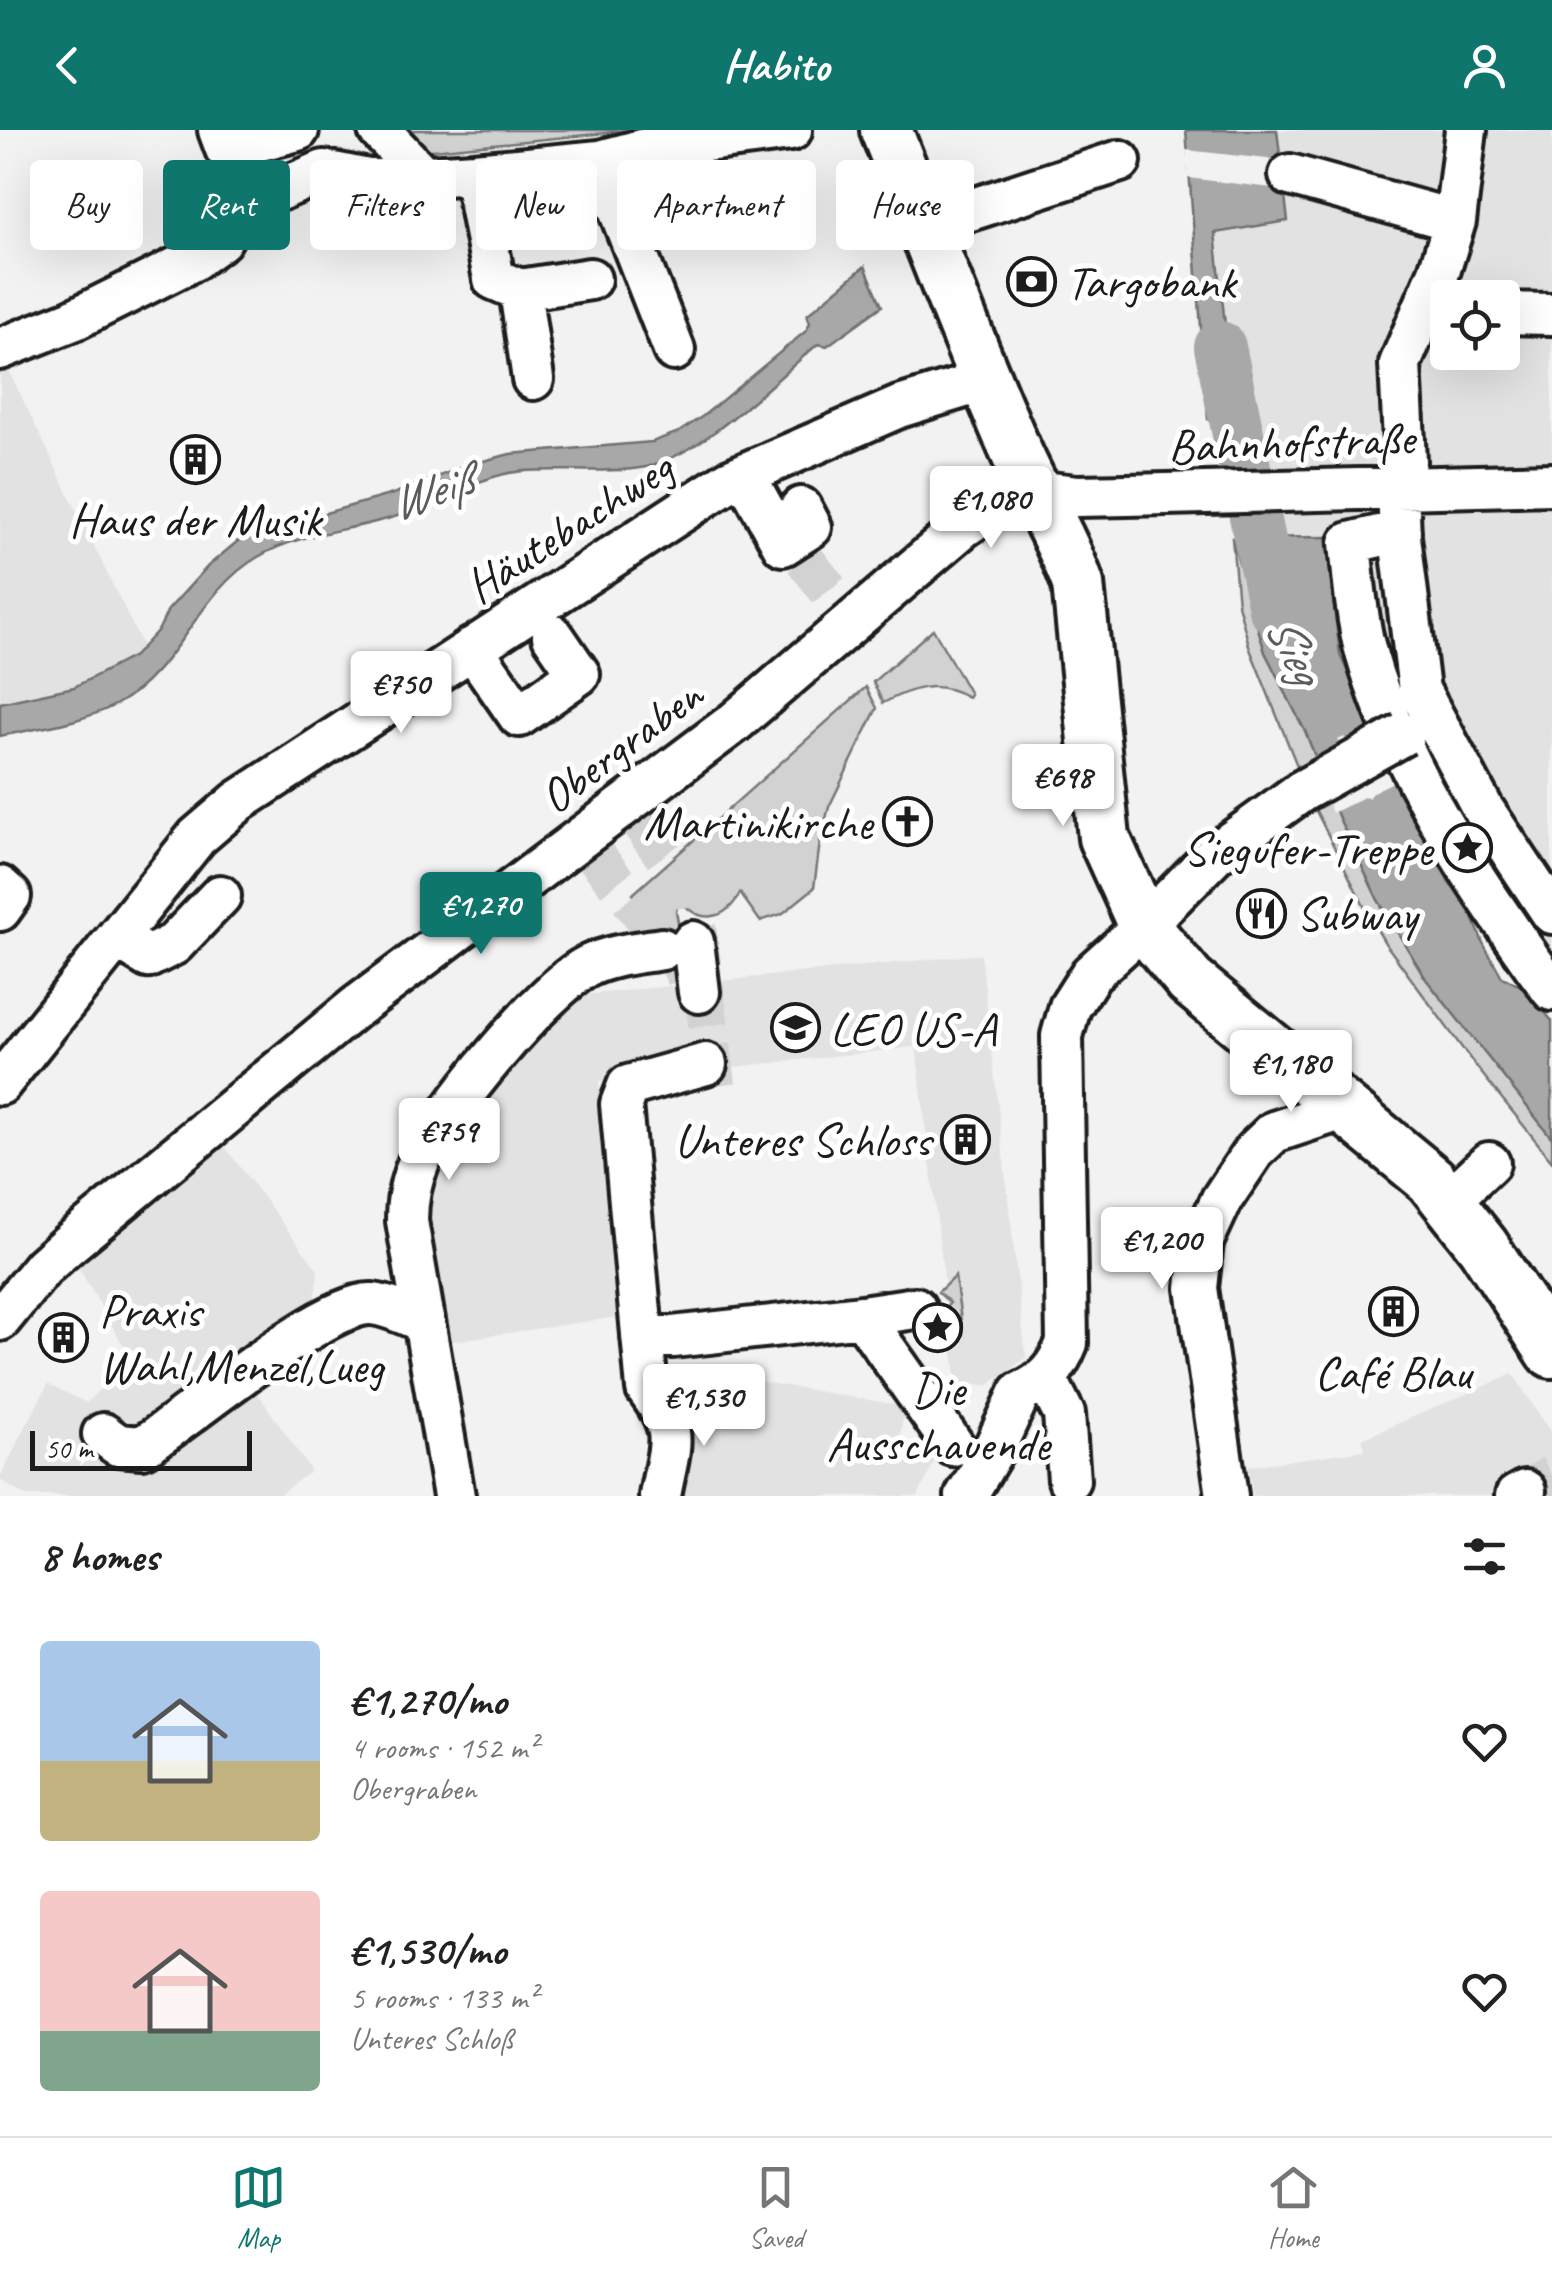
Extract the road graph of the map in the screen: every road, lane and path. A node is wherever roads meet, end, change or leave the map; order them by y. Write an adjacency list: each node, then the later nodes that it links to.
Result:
1 (219, 130): 2 (street)
2 (298, 130)
3 (380, 130): 7 (street)
4 (791, 130): 9 (street)
5 (886, 130): 8 (main road)
6 (1466, 130): 16 (street)
7 (409, 160)
8 (898, 160)
9 (600, 161): 11 (street); 25 (street)
10 (1120, 162): 15 (street)
11 (474, 173): 12 (street); 20 (street)
12 (456, 174)
13 (1290, 175): 16 (street)
14 (310, 177): 24 (street)
15 (974, 209)
16 (1455, 221): 19 (street)
17 (934, 250): 27 (main road)
18 (590, 279): 20 (street)
19 (1442, 280)
20 (520, 290): 26 (street)
21 (1520, 313): 22 (street)
22 (1552, 314)
23 (1430, 320): 30 (street)
24 (0, 349)
25 (674, 350)
26 (532, 379)
27 (987, 380): 28 (street, Häutebachweg); 31 (main road)
28 (744, 474): 33 (street); 35 (street, Häutebachweg)
29 (1552, 484): 30 (street, Bahnhofstraße)
30 (1398, 488): 31 (street, Bahnhofstraße); 32 (street)
31 (1032, 490): 41 (main road); 52 (street, Obergraben)
32 (1400, 531): 36 (street); 43 (street)
33 (799, 536)
34 (553, 636): 35 (street)
35 (472, 648): 42 (street, Häutebachweg)
36 (1419, 728): 40 (street); 41 (street, bridge)
37 (0, 887): 39 (street)
38 (220, 896): 42 (street)
39 (0, 910)
40 (1549, 919)
41 (1144, 926): 45 (main road); 56 (street)
42 (117, 938): 47 (street, Häutebachweg)
43 (1552, 990)
44 (699, 992): 53 (street)
45 (1286, 1059): 48 (main road); 49 (street)
46 (706, 1064): 54 (street)
47 (0, 1084)
48 (1346, 1108): 49 (street); 51 (main road)
49 (1274, 1132): 63 (street)
50 (1490, 1163): 51 (street)
51 (1450, 1200): 55 (main road)
52 (0, 1320)
53 (424, 1322): 57 (street); 60 (street)
54 (642, 1337): 58 (street); 61 (street)
55 (1552, 1352)
56 (1046, 1378): 59 (street); 62 (street)
57 (102, 1434)
58 (952, 1445)
59 (1069, 1480)
60 (454, 1496)
61 (660, 1496)
62 (966, 1496)
63 (1227, 1496)

